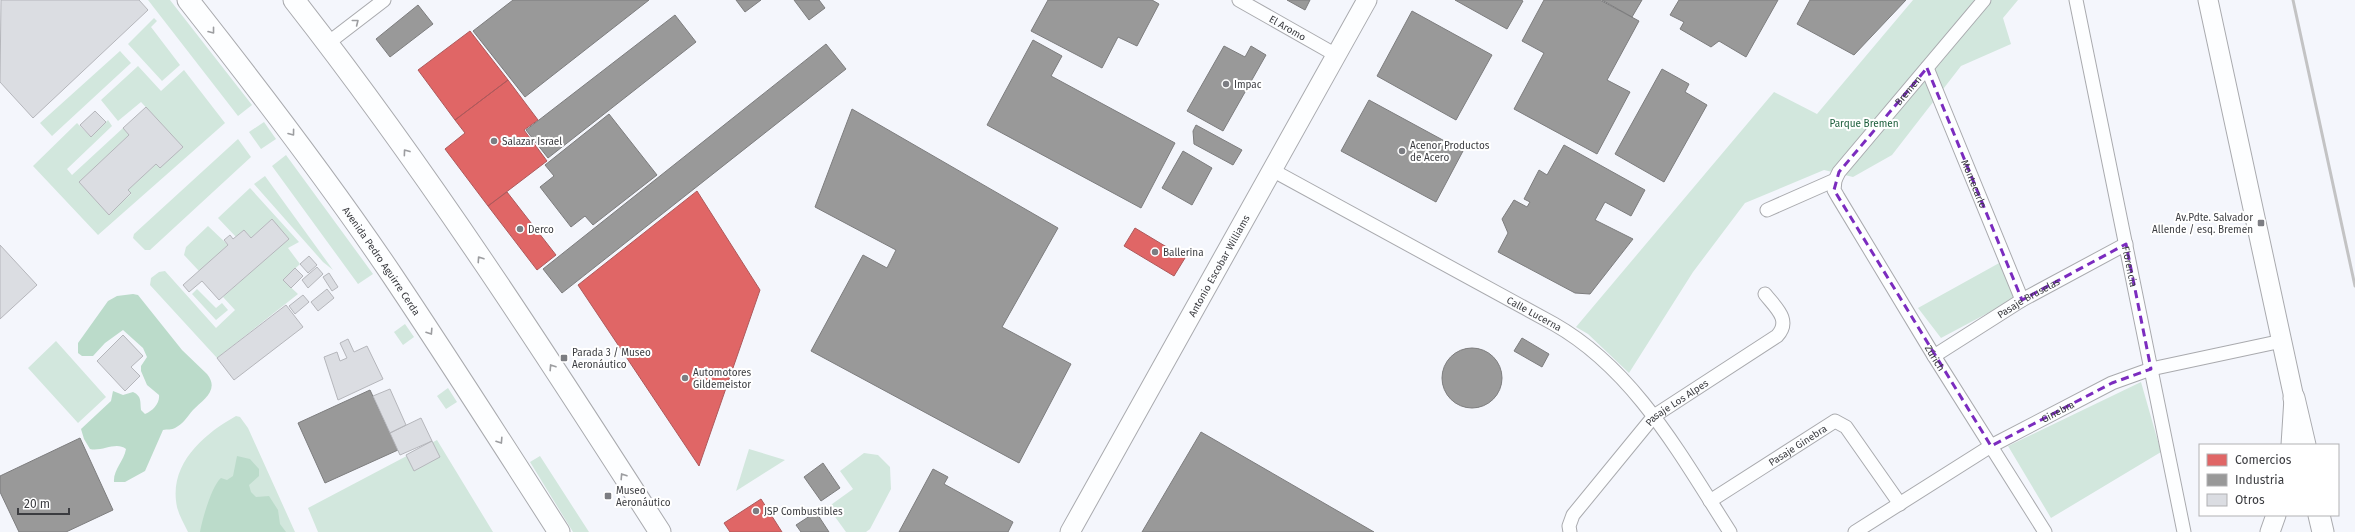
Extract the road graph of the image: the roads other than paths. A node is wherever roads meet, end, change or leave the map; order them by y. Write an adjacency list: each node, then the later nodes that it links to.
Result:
1 (188, 0): 30 (main road, Avenida Pedro Aguirre Cerda, one-way to 30)
2 (294, 0): 9 (main road)
3 (384, 0): 9 (street, one-way to 3)
4 (1239, 0): 10 (street, El Aromo)
5 (1367, 0): 10 (street, Antonio Escobar Williams)
6 (1984, 0): 11 (street, Bremen)
7 (2076, 0): 15 (street, Florencia)
8 (2208, 0): 18 (street)
9 (328, 43): 31 (main road, one-way to 9)
10 (1336, 55): 12 (street, Antonio Escobar Williams)
11 (1927, 68): 13 (street, Bremen); 17 (street, Montecarlo)
12 (1272, 170): 22 (street, Calle Lucerna); 32 (street, Antonio Escobar Williams)
13 (1835, 180): 14 (street); 19 (street, Zúrich)
14 (1767, 210)
15 (2126, 244): 17 (street, Pasaje Bruselas); 20 (street, Florencia)
16 (1765, 294): 22 (street, Pasaje Los Alpes)
17 (2022, 300): 19 (street, Pasaje Bruselas)
18 (2282, 341): 20 (street, Ginebra); 21 (street)
19 (1934, 356): 25 (street, Zúrich)
20 (2151, 369): 25 (street, Ginebra); 37 (street, Florencia)
21 (2294, 398): 23 (street); 24 (main road)
22 (1654, 416): 26 (street, Calle Lucerna); 33 (street, Pasaje Los Alpes)
23 (2291, 444)
24 (2305, 444)
25 (1991, 446): 27 (street, Ginebra); 36 (street, Zúrich)
26 (1710, 501): 27 (street, Pasaje Ginebra); 34 (street, Calle Lucerna)
27 (1900, 504): 35 (street, Ginebra)
28 (2276, 516): 38 (street)
29 (2319, 516): 39 (main road)
30 (560, 532)
31 (660, 532)
32 (1070, 532)
33 (1570, 532)
34 (1730, 532)
35 (1855, 532)
36 (2045, 532)
37 (2184, 532)
38 (2270, 532)
39 (2323, 532)

